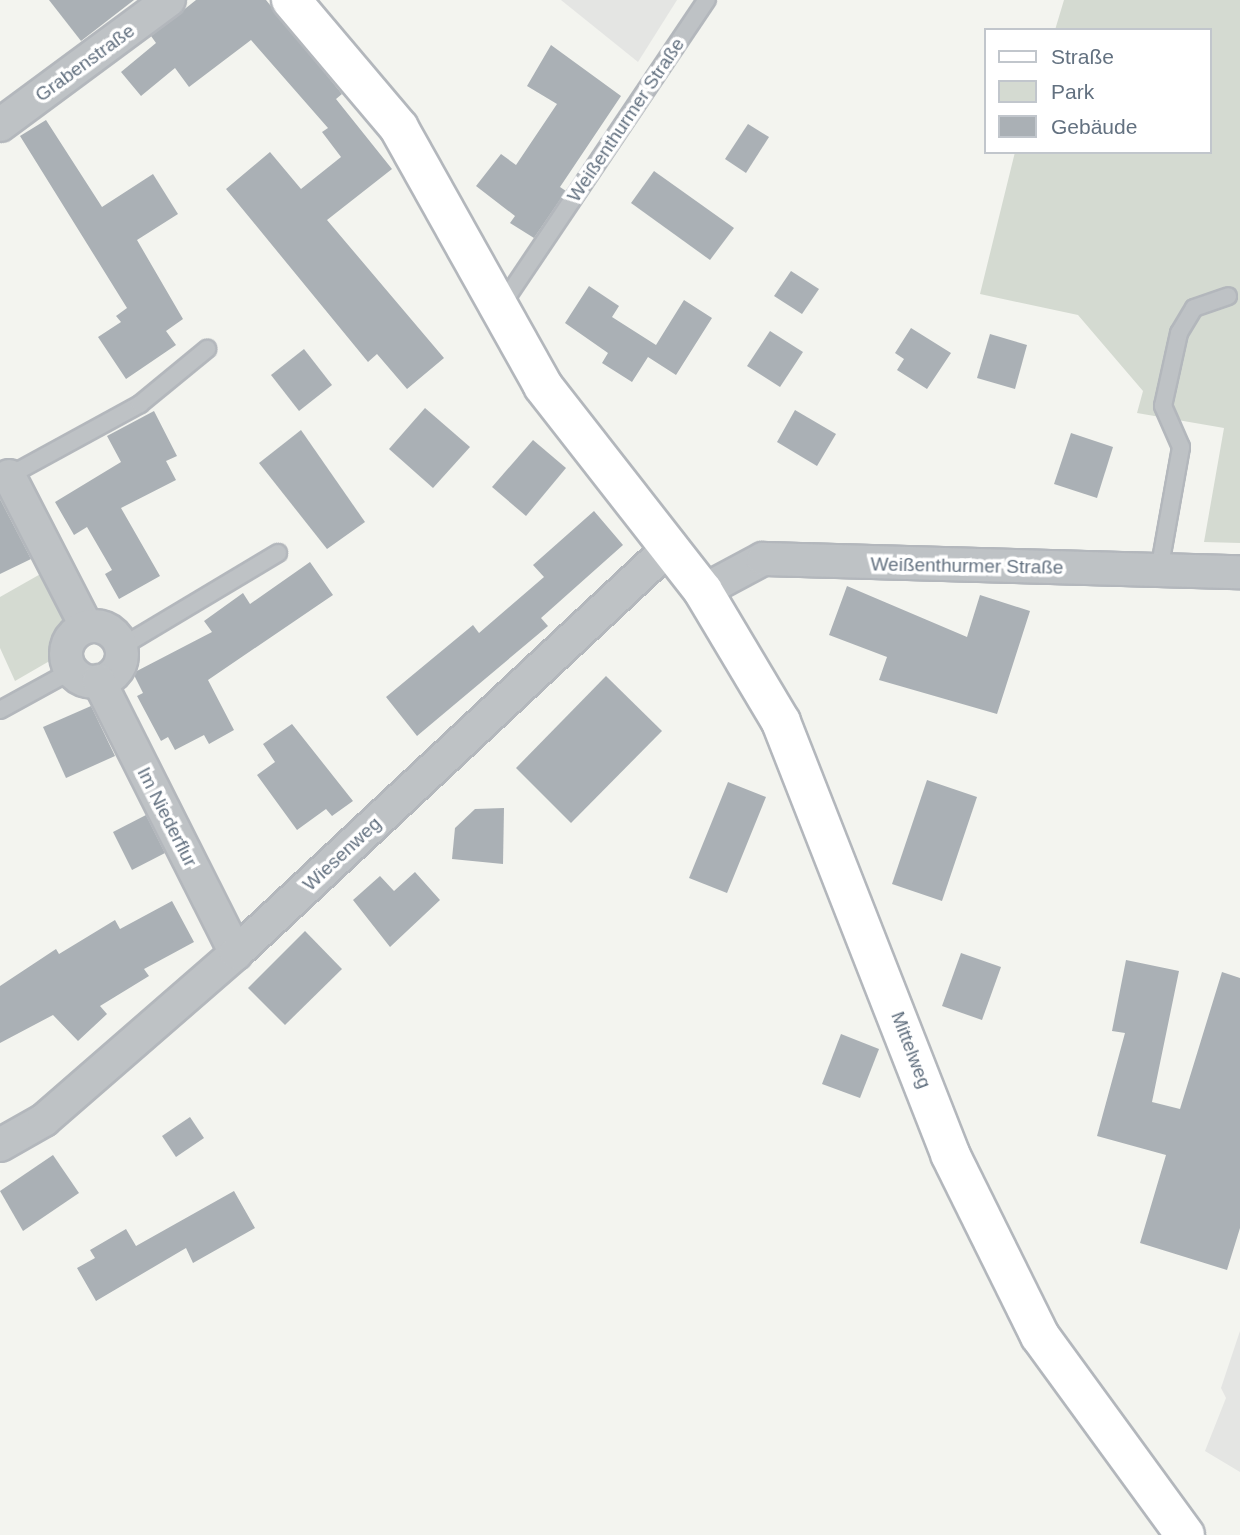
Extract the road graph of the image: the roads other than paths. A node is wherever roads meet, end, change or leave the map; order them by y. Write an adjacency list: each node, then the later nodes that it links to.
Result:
1 (169, 0): 4 (street, Grabenstraße)
2 (291, 0): 6 (street)
3 (707, 0): 6 (lane, Weißenthurmer Straße)
4 (0, 125)
5 (1228, 296): 11 (lane)
6 (498, 311): 9 (street)
7 (207, 349): 8 (lane)
8 (5, 478): 14 (street)
9 (671, 547): 13 (street, Mittelweg); 18 (street, Wiesenweg)
10 (278, 552): 15 (lane)
11 (1159, 570): 12 (street, Weißenthurmer Straße); 13 (street, Weißenthurmer Straße)
12 (1240, 572)
13 (703, 591): 20 (street, Mittelweg)
14 (86, 626): 15 (street); 16 (street)
15 (121, 647): 16 (street)
16 (85, 676): 17 (lane); 18 (street, Im Niederflur)
17 (0, 710)
18 (236, 953): 19 (street, Wiesenweg)
19 (0, 1145)
20 (1185, 1535)

